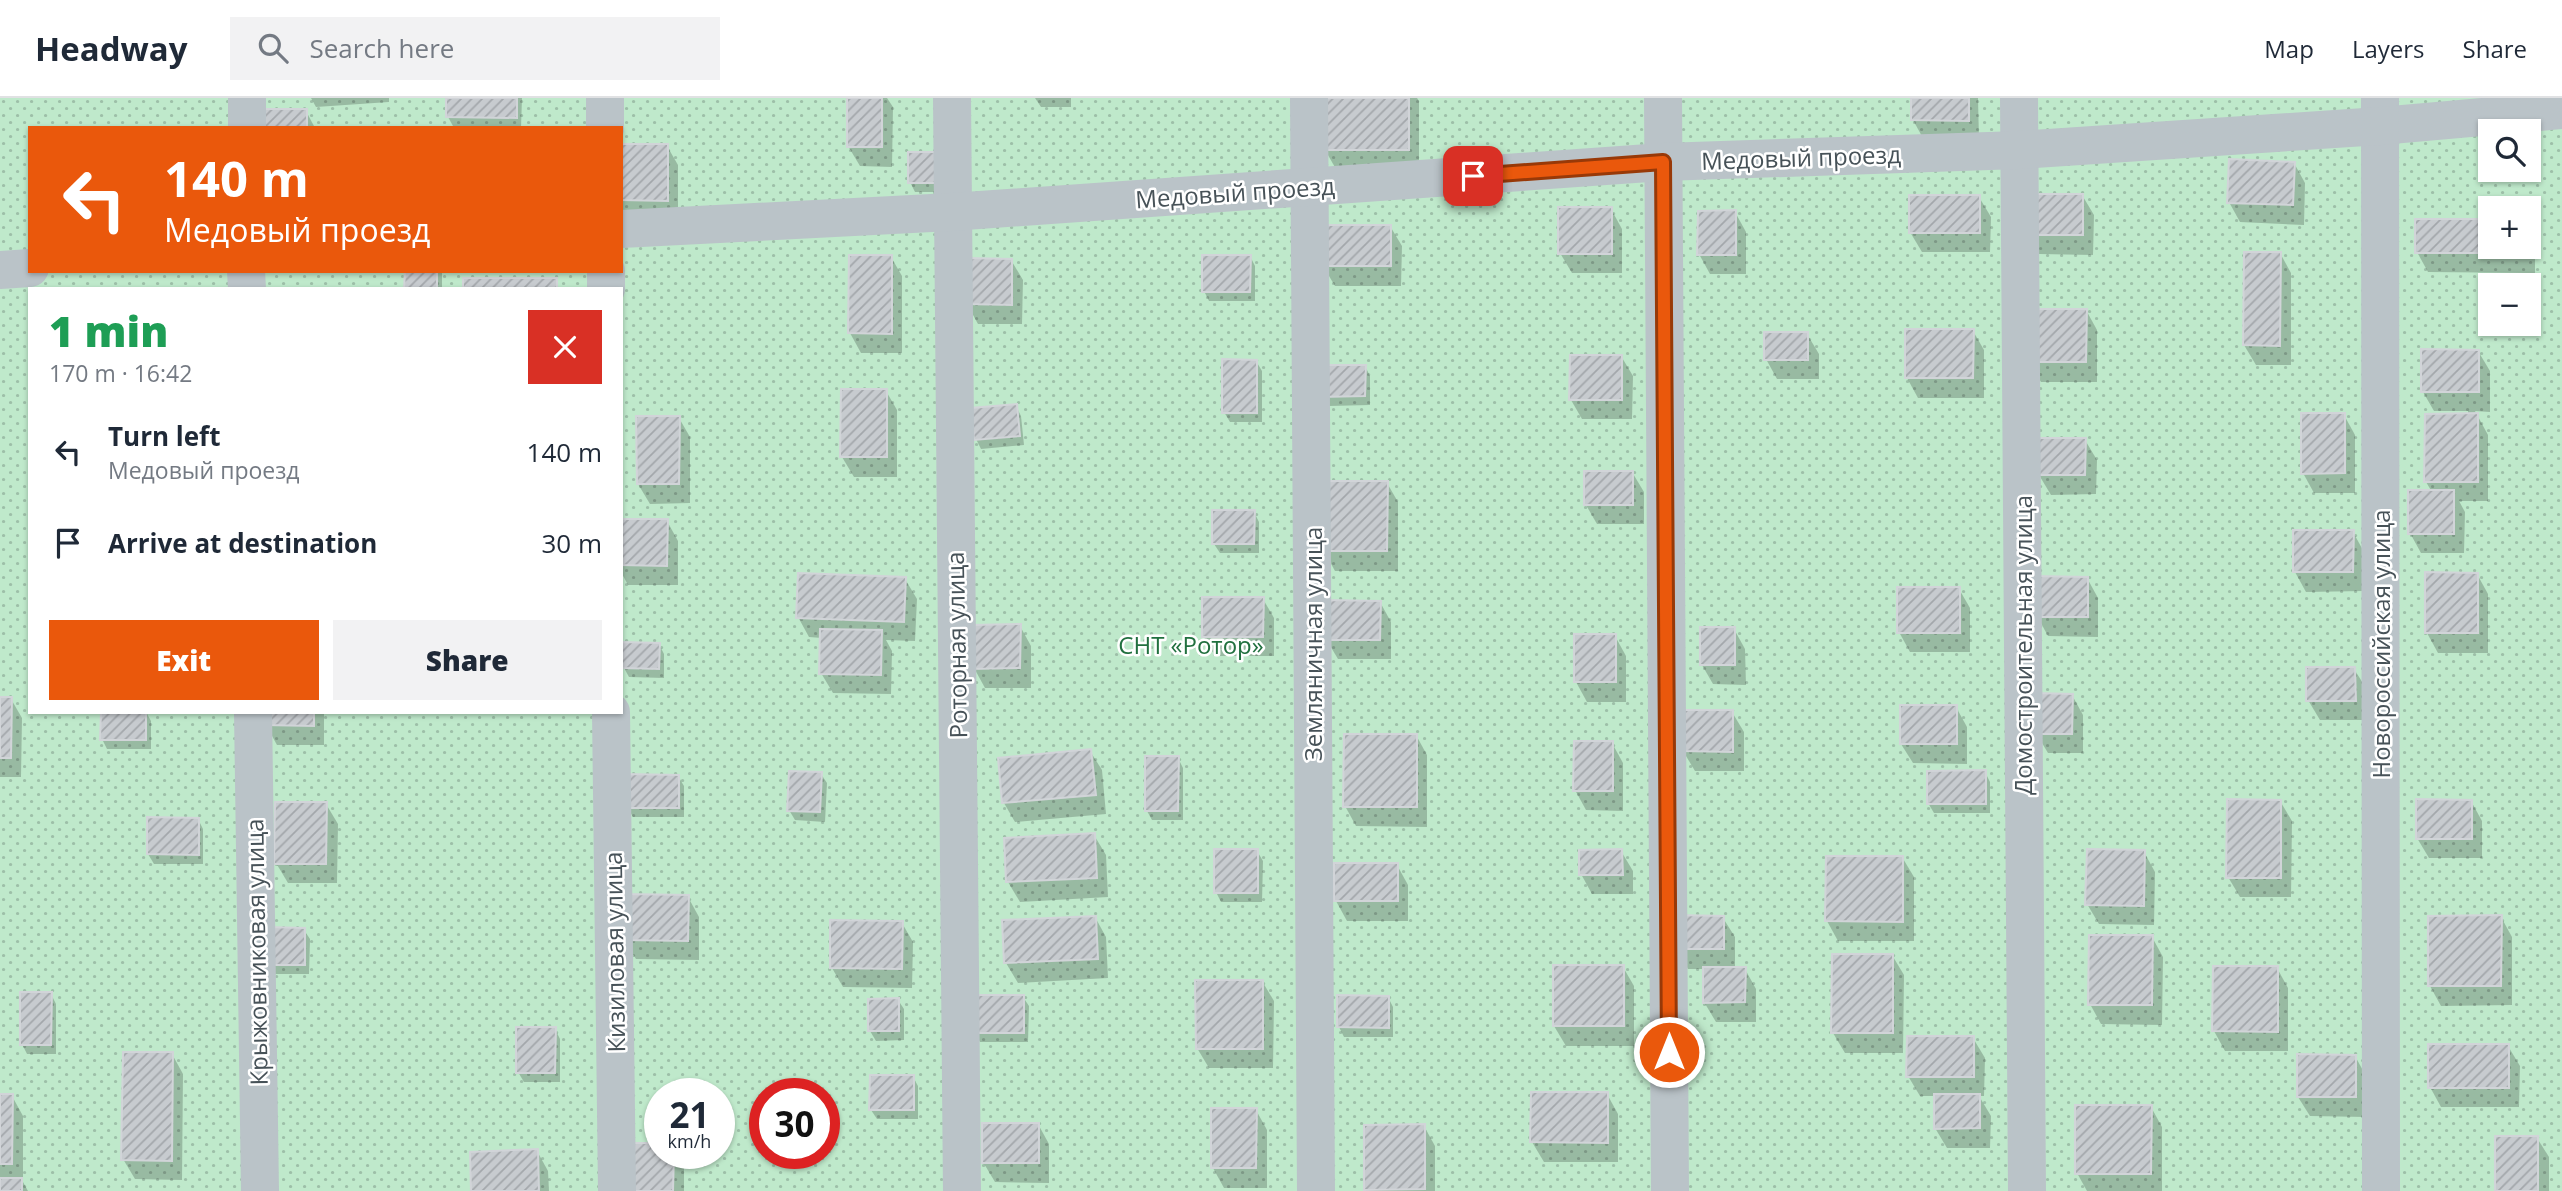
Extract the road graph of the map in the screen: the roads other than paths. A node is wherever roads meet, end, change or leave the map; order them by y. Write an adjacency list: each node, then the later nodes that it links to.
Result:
1 (247, 98): 9 (street)
2 (605, 98): 10 (street)
3 (952, 98): 14 (street, Роторная улица)
4 (1309, 98): 13 (street, Земляничная улица)
5 (1663, 98): 12 (street)
6 (2019, 98): 11 (street, Домостроительная улица)
7 (2562, 110): 8 (street, Медовый проезд)
8 (2380, 112): 11 (street, Медовый проезд); 26 (street, Новороссийская улица)
9 (247, 126)
10 (605, 126)
11 (2019, 150): 12 (street, Медовый проезд); 25 (street, Домостроительная улица)
12 (1663, 162): 13 (street, Медовый проезд); 24 (street)
13 (1309, 187): 14 (street, Медовый проезд); 23 (street, Земляничная улица)
14 (951, 212): 15 (street, Медовый проезд); 22 (street, Роторная улица)
15 (623, 229)
16 (28, 268): 17 (street)
17 (0, 270)
18 (253, 714): 20 (street, Крыжовниковая улица)
19 (611, 714): 21 (street, Кизиловая улица)
20 (260, 1191)
21 (617, 1191)
22 (962, 1191)
23 (1316, 1191)
24 (1670, 1191)
25 (2027, 1191)
26 (2381, 1191)

